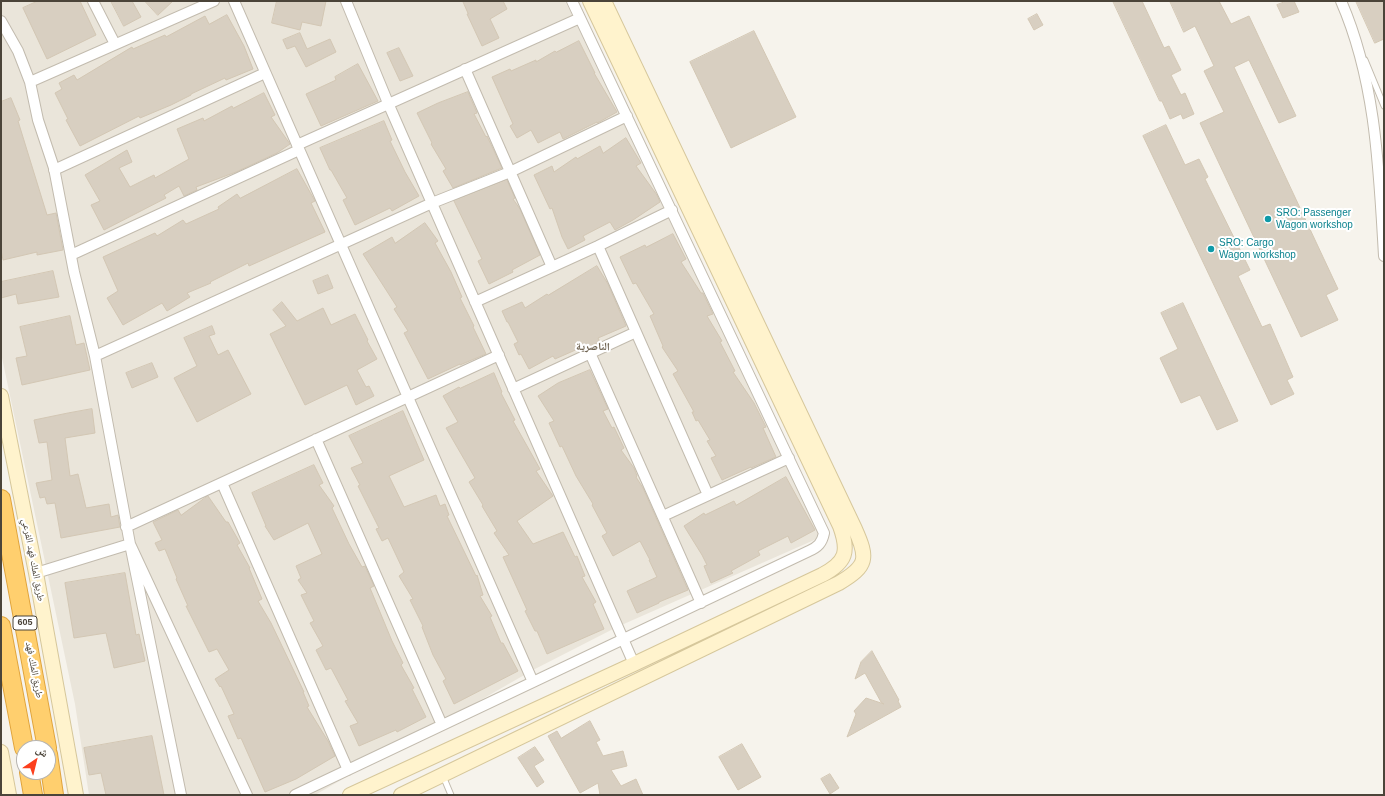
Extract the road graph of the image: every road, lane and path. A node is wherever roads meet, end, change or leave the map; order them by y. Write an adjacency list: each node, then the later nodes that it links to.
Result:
1 (93, 1): 12 (street)
2 (214, 1): 12 (street)
3 (234, 1): 14 (street)
4 (346, 1): 16 (street)
5 (572, 1): 9 (street)
6 (590, 1): 49 (street)
7 (604, 1): 56 (street)
8 (1341, 1): 11 (street)
9 (580, 18): 13 (street); 18 (street)
10 (1, 22): 15 (street)
11 (1351, 24): 17 (lane); 27 (street)
12 (115, 44): 15 (street)
13 (465, 69): 16 (street); 21 (street)
14 (265, 73): 19 (street); 20 (street)
15 (30, 82): 20 (street)
16 (388, 103): 19 (street); 22 (street)
17 (1384, 106)
18 (627, 116): 21 (street); 23 (street)
19 (298, 147): 24 (street); 26 (street)
20 (54, 170): 26 (street)
21 (510, 172): 22 (street); 28 (street)
22 (432, 203): 24 (street); 29 (street)
23 (672, 210): 25 (street); 38 (street)
24 (341, 245): 33 (street); 36 (street)
25 (598, 246): 28 (street); 30 (street)
26 (71, 255): 33 (street)
27 (1384, 256)
28 (552, 267): 29 (street)
29 (475, 302): 32 (street)
30 (636, 332): 31 (street); 40 (street)
31 (590, 353): 34 (street); 42 (street)
32 (499, 355): 34 (street); 36 (street)
33 (95, 356): 43 (street)
34 (513, 389): 48 (street)
35 (1, 396): 45 (street, طريق الملك فهد الفرعي)
36 (408, 397): 37 (street); 50 (street)
37 (316, 439): 39 (street); 51 (street)
38 (789, 458): 40 (street); 46 (street)
39 (222, 483): 43 (street); 55 (street)
40 (708, 495): 42 (street)
41 (1, 499): 53 (highway, طريق الملك فهد / 605)
42 (663, 516): 46 (street)
43 (126, 527): 44 (street)
44 (130, 544): 45 (street); 63 (street); 64 (street)
45 (36, 573): 62 (street, طريق الملك فهد الفرعي)
46 (701, 603): 48 (street)
47 (1, 626): 52 (highway, 605)
48 (624, 639): 49 (street); 50 (street)
49 (634, 664): 66 (street)
50 (533, 682): 51 (street)
51 (442, 725): 55 (street)
52 (22, 740)
53 (46, 740)
54 (1, 752): 59 (street)
55 (348, 770): 65 (street)
56 (443, 775): 67 (street); 68 (lane)
57 (30, 780): 60 (highway)
58 (52, 780): 61 (highway)
59 (9, 795)
60 (33, 795)
61 (54, 795)
62 (76, 795)
63 (181, 795)
64 (248, 795)
65 (295, 795)
66 (350, 795)
67 (401, 795)
68 (451, 795)

